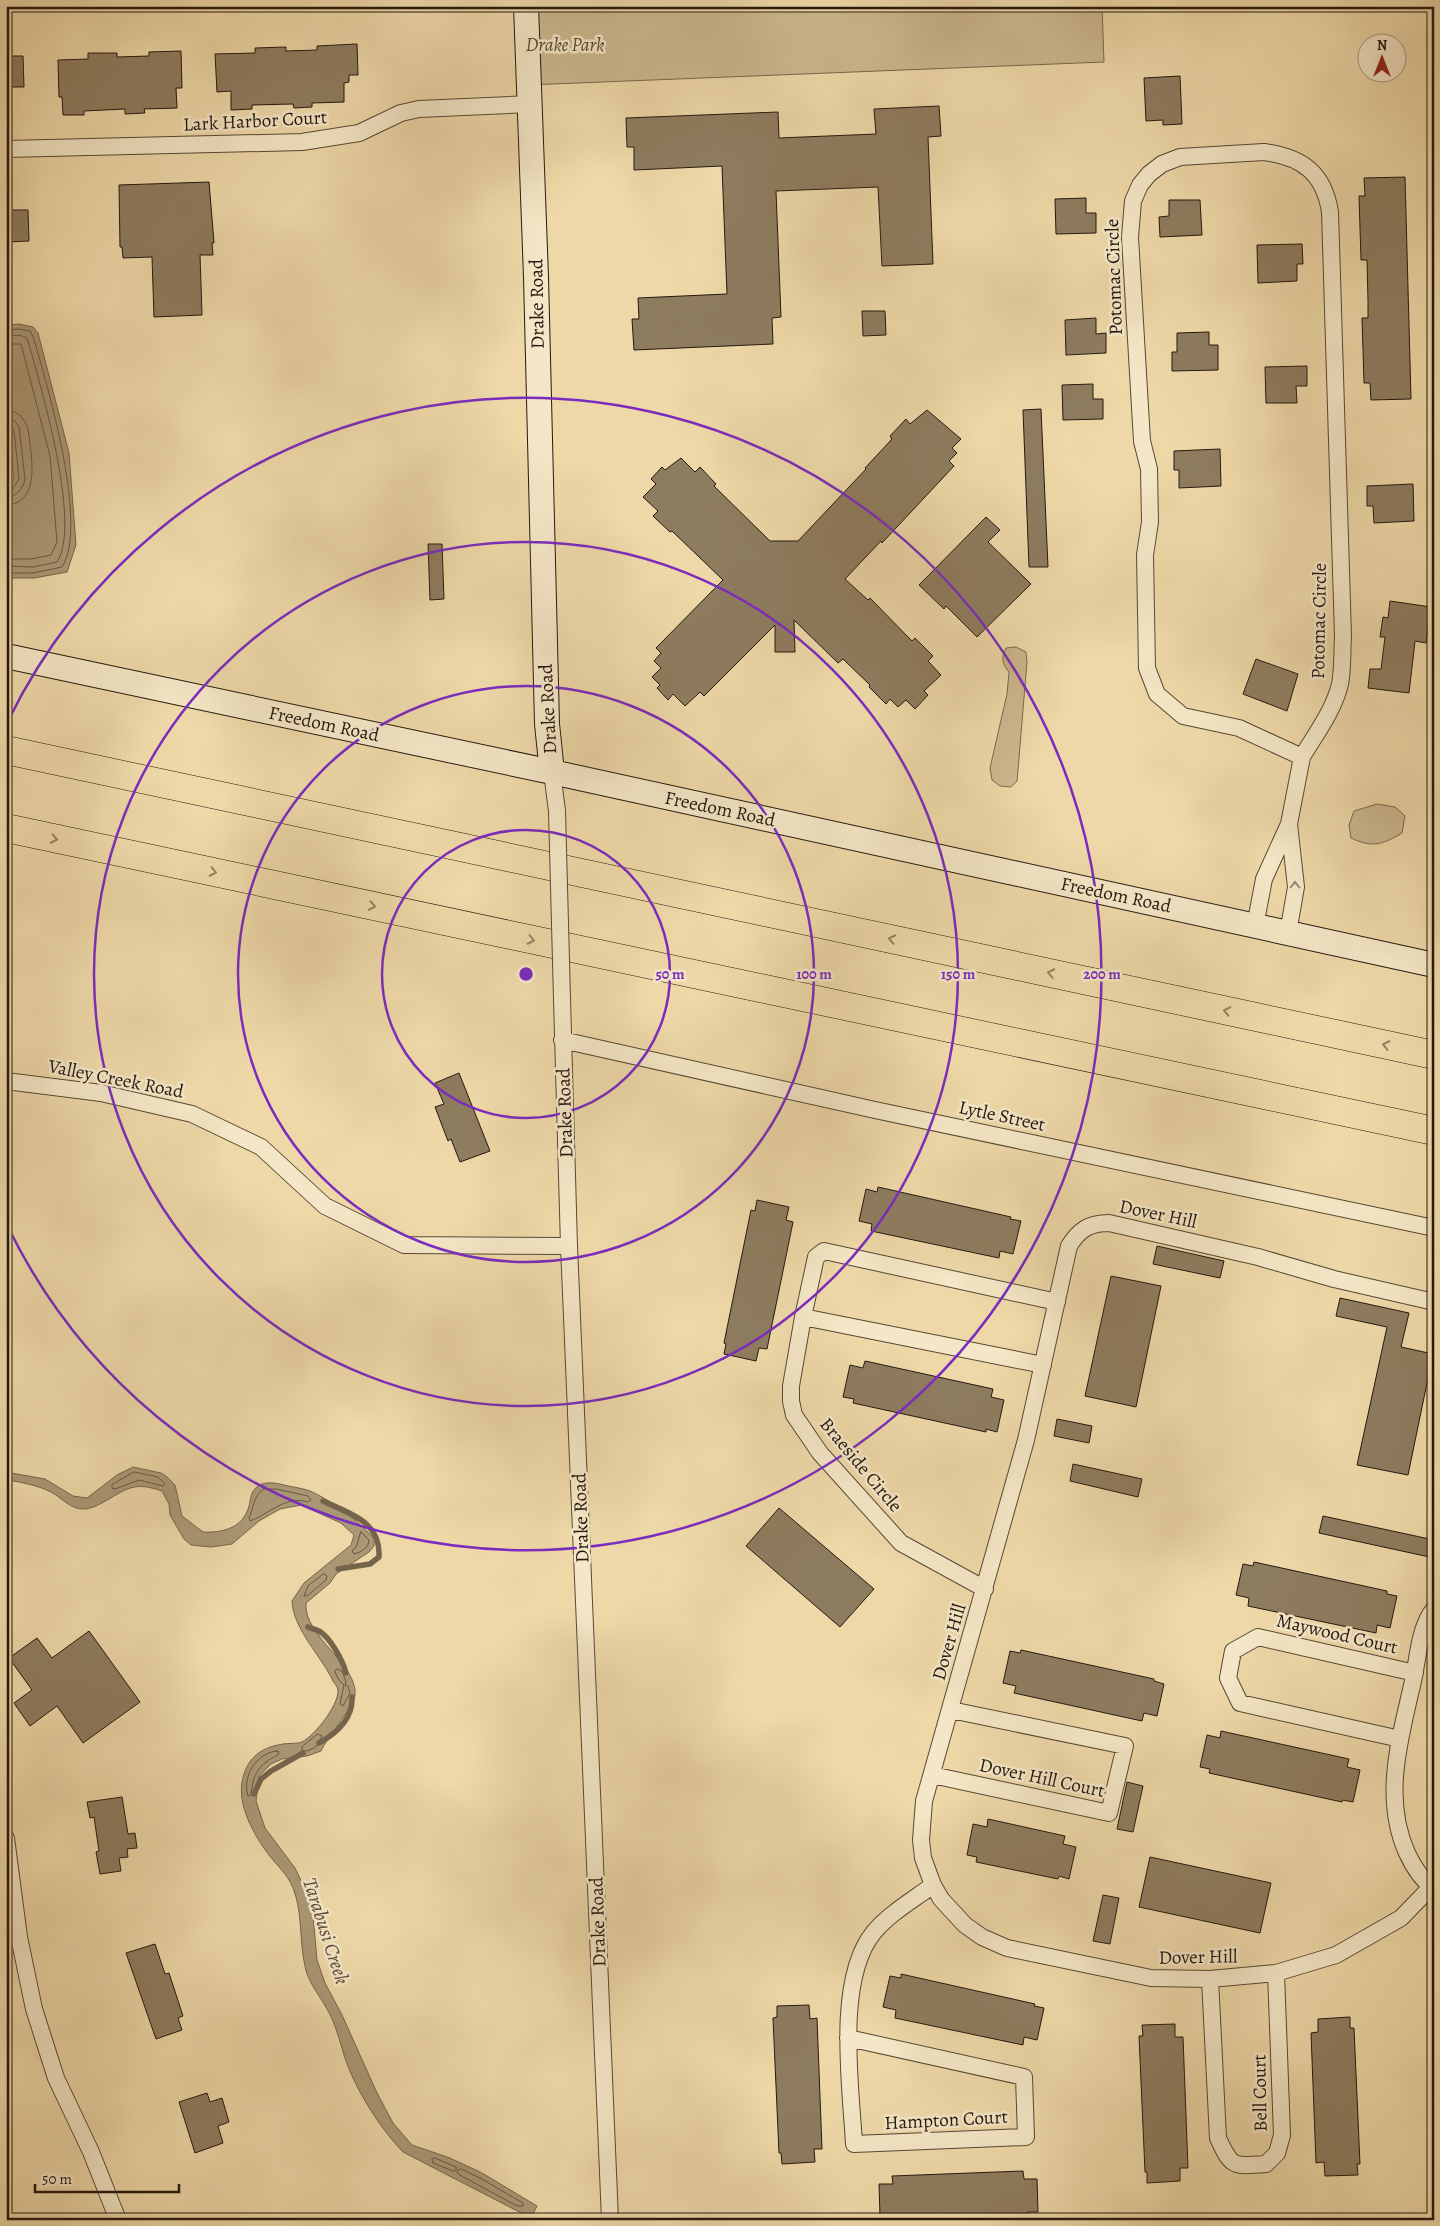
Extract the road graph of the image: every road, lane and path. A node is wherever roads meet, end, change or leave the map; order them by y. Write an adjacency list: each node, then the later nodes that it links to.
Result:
1 (526, 6): 2 (street, Drake Road)
2 (530, 104): 3 (street, Lark Harbor Court); 7 (street, Drake Road)
3 (6, 149)
4 (6, 656): 7 (street, Freedom Road)
5 (6, 750): 14 (highway, one-way to 5)
6 (1302, 757): 6 (street, Potomac Circle); 8 (street, Potomac Circle)
7 (552, 772): 10 (street, Freedom Road); 13 (street, Drake Road, bridge)
8 (1289, 824): 10 (street, Potomac Circle); 11 (street, Potomac Circle, one-way to 8)
9 (6, 828): 16 (highway, one-way to 16)
10 (1255, 926): 11 (street, Freedom Road)
11 (1288, 933): 12 (street, Freedom Road)
12 (1434, 965)
13 (562, 1040): 17 (street, Lytle Street); 18 (street, Drake Road)
14 (1434, 1055)
15 (6, 1081): 18 (street, Valley Creek Road)
16 (1434, 1132)
17 (1434, 1228)
18 (569, 1246): 36 (street, Drake Road)
19 (1057, 1302): 20 (street, Dover Hill); 21 (street, Braeside Circle); 22 (street, Dover Hill)
20 (1434, 1302)
21 (804, 1317): 22 (street); 23 (street, Braeside Circle)
22 (1043, 1365): 23 (street, Dover Hill)
23 (984, 1589): 26 (street, Dover Hill)
24 (1434, 1609): 25 (street)
25 (1415, 1673): 27 (street); 27 (street, Maywood Court)
26 (951, 1710): 28 (street, Dover Hill); 28 (street, Dover Hill Court)
27 (1400, 1738): 31 (street)
28 (932, 1775): 30 (street, Dover Hill)
29 (6, 1838): 35 (street)
30 (933, 1885): 33 (street, Dover Hill); 34 (street, Hampton Court)
31 (1432, 1888): 32 (street, Dover Hill)
32 (1276, 1973): 33 (street, Dover Hill); 33 (street, Bell Court)
33 (1210, 1979)
34 (848, 2038): 34 (street, Hampton Court)
35 (118, 2220)
36 (610, 2220)

